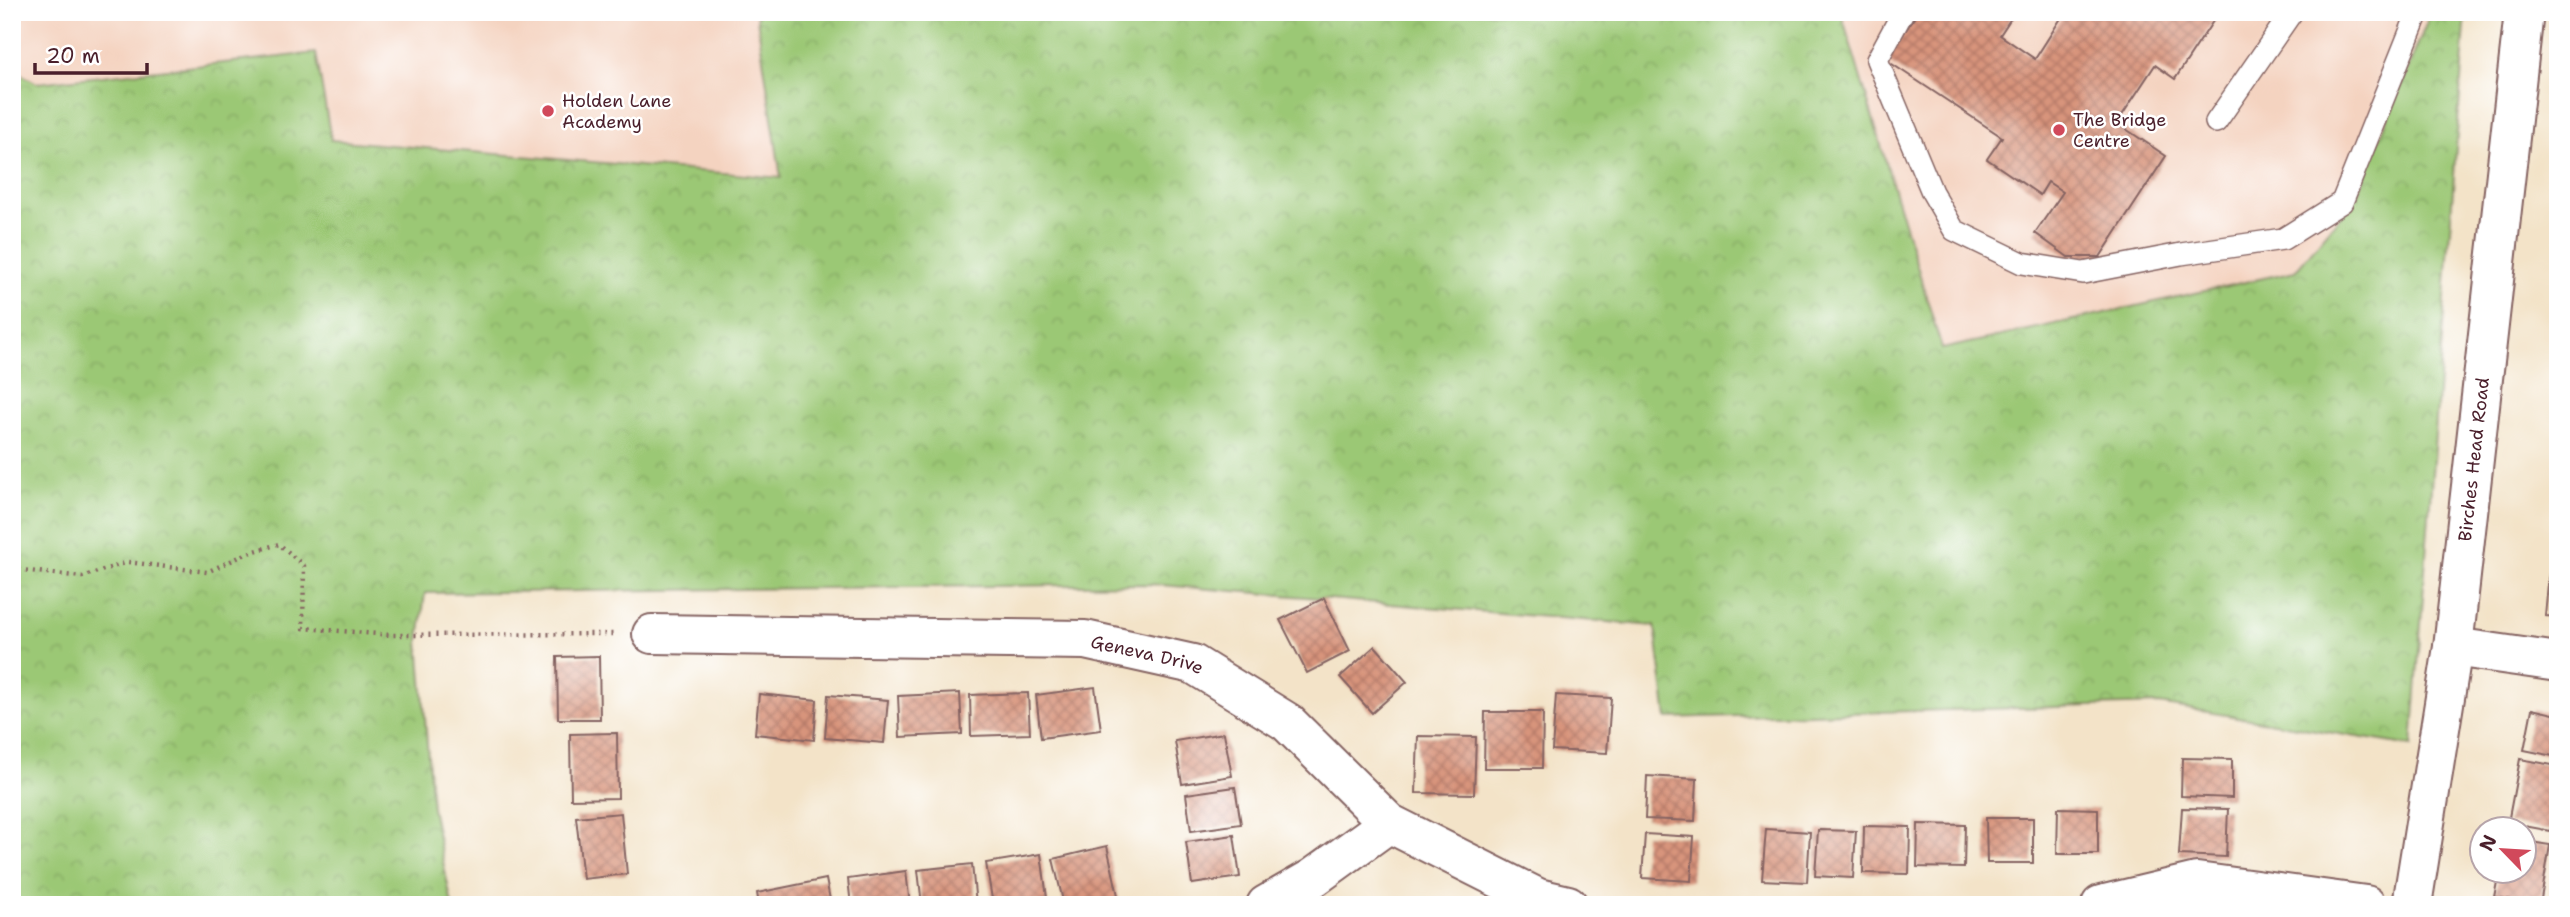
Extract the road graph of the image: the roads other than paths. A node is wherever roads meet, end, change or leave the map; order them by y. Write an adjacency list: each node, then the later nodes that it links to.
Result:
1 (1903, 12): 3 (lane)
2 (2292, 12): 5 (lane)
3 (2418, 12)
4 (2524, 12): 7 (street, Birches Head Road)
5 (2217, 122)
6 (652, 634): 9 (street, Geneva Drive)
7 (2454, 647): 8 (street); 14 (street, Birches Head Road)
8 (2558, 662)
9 (1389, 823): 10 (street); 11 (street, Geneva Drive)
10 (1266, 905)
11 (1568, 905)
12 (2101, 905): 13 (street)
13 (2366, 905)
14 (2412, 905)

